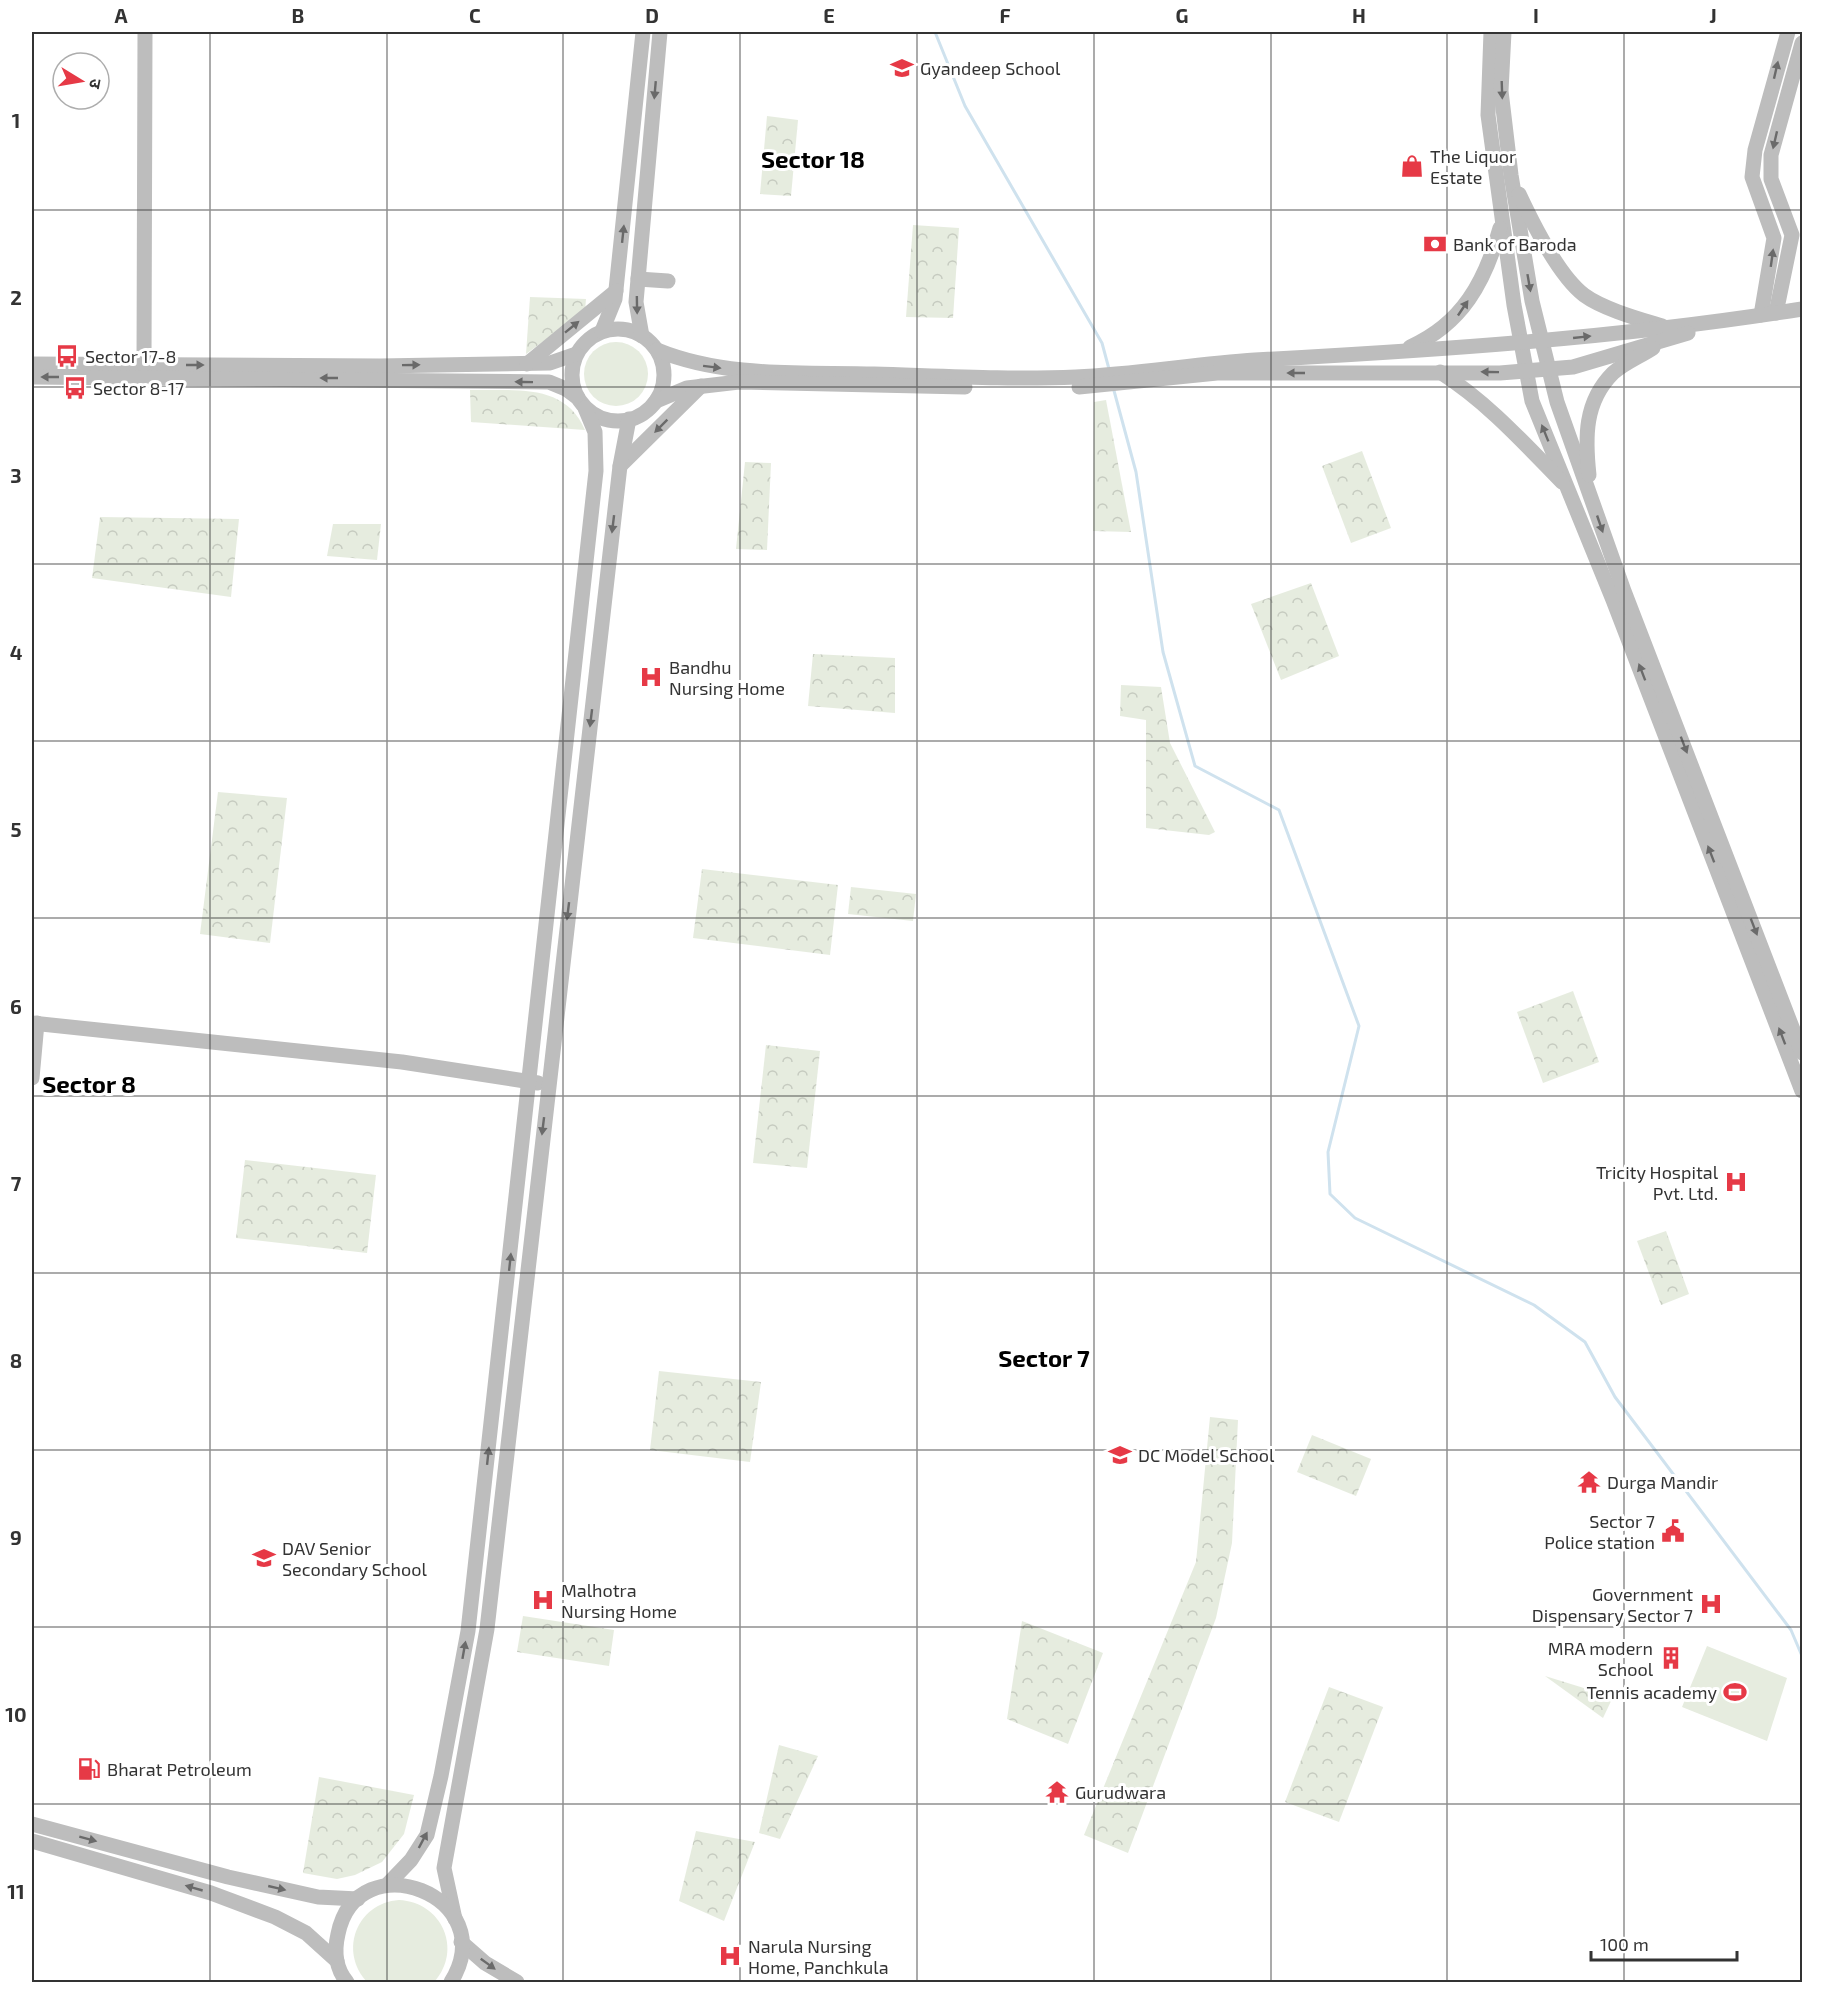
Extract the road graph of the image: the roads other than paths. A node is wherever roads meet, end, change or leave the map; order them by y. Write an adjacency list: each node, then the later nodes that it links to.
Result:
1 (145, 32): 24 (street)
2 (643, 32): 12 (street, one-way to 2)
3 (660, 32): 10 (street, one-way to 10)
4 (1491, 32): 9 (street)
5 (1504, 32): 8 (street, one-way to 8)
6 (1788, 32): 14 (street, one-way to 6)
7 (1803, 44): 14 (street, one-way to 14)
8 (1511, 175): 16 (street); 18 (street, one-way to 18)
9 (1502, 221): 19 (street); 21 (street, one-way to 9)
10 (638, 279): 11 (street); 17 (street, one-way to 17)
11 (668, 281)
12 (616, 291): 15 (street); 25 (street, one-way to 12)
13 (1803, 309): 14 (street)
14 (1768, 314): 16 (street)
15 (602, 331): 17 (street); 22 (street)
16 (1668, 333): 18 (street, one-way to 16); 26 (street); 38 (street)
17 (642, 336): 20 (street)
18 (1542, 341): 19 (street); 26 (street)
19 (1521, 342): 21 (street); 27 (street)
20 (657, 350): 31 (street, one-way to 31); 33 (street)
21 (1399, 352): 30 (street)
22 (576, 354): 25 (street); 34 (street)
23 (32, 364): 24 (street)
24 (144, 364): 25 (street, one-way to 25)
25 (527, 364)
26 (1549, 369): 27 (street); 38 (street)
27 (1526, 370): 28 (street, one-way to 28); 37 (street, one-way to 27)
28 (1439, 371): 30 (street, one-way to 30); 37 (street)
29 (32, 376): 34 (street, one-way to 29)
30 (1131, 377): 31 (street)
31 (1101, 380): 32 (street)
32 (701, 385): 33 (street); 36 (street, one-way to 36)
33 (656, 401): 35 (street)
34 (581, 403): 35 (street); 42 (street)
35 (628, 419): 36 (street)
36 (620, 466): 43 (street, one-way to 43)
37 (1568, 489): 44 (street, one-way to 37)
38 (1590, 496): 40 (street, one-way to 40)
39 (34, 1023): 41 (street); 42 (street)
40 (1803, 1053)
41 (32, 1078)
42 (529, 1082): 43 (street); 47 (street, one-way to 42)
43 (548, 1085): 49 (street, one-way to 49)
44 (1803, 1091)
45 (32, 1824): 48 (street, one-way to 48)
46 (32, 1841): 51 (street, one-way to 46)
47 (387, 1885): 48 (street); 49 (street)
48 (358, 1899): 51 (street)
49 (455, 1919): 50 (street)
50 (461, 1942): 53 (street); 54 (street, one-way to 54)
51 (337, 1961): 52 (street)
52 (346, 1983)
53 (451, 1983)
54 (517, 1983)

